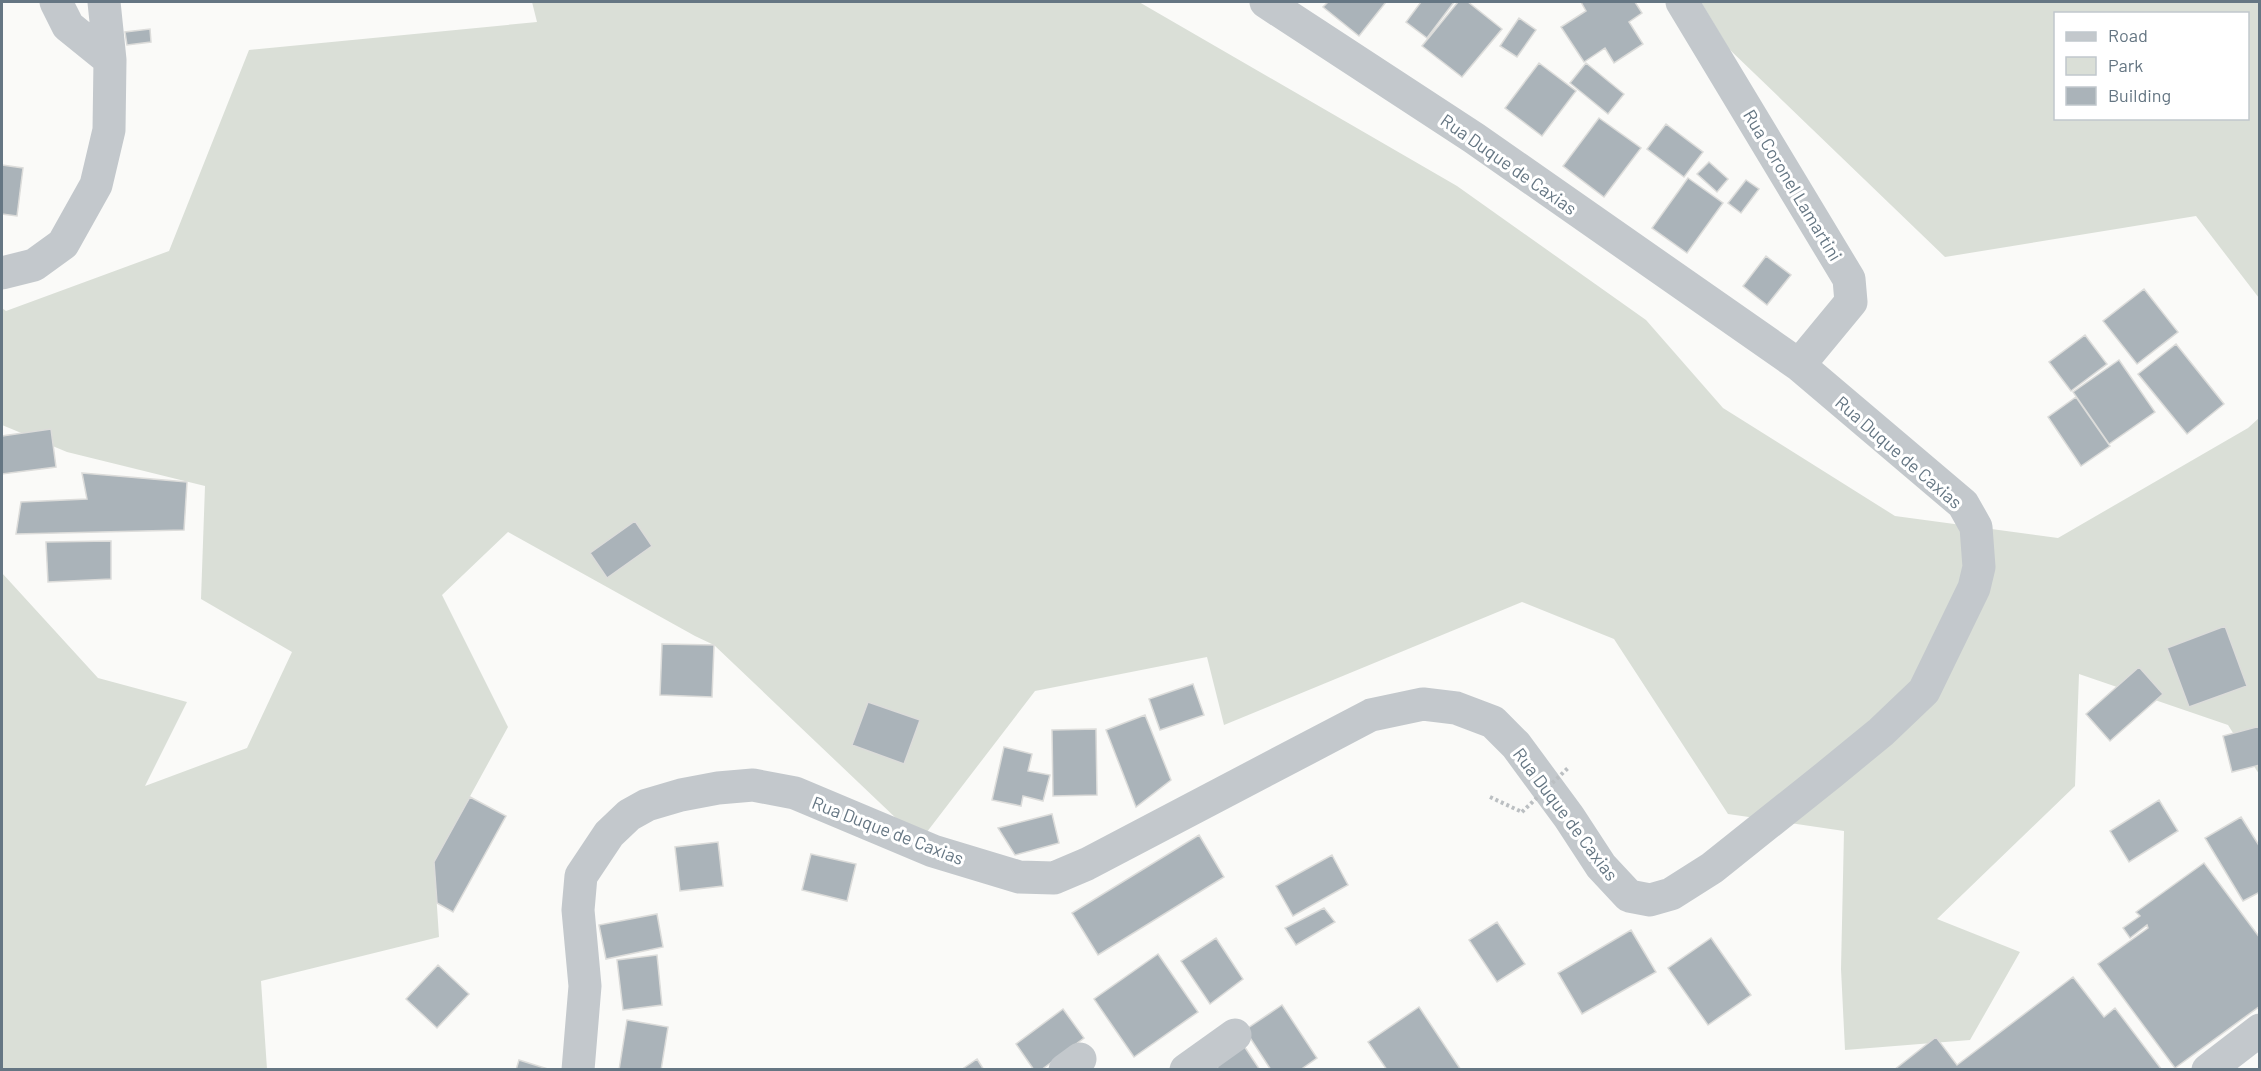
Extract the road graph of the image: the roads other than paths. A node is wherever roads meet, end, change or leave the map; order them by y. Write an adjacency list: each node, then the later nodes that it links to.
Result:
1 (56, 2): 5 (street)
2 (104, 2): 5 (street)
3 (1266, 2): 7 (street, Rua Duque de Caxias)
4 (1682, 2): 7 (street, Rua Coronel Lamartini)
5 (110, 60): 6 (street)
6 (2, 273)
7 (1799, 365): 10 (street, Rua Duque de Caxias)
8 (1235, 1035): 11 (street)
9 (2257, 1036): 12 (street)
10 (578, 1070)
11 (1186, 1070)
12 (2208, 1070)

